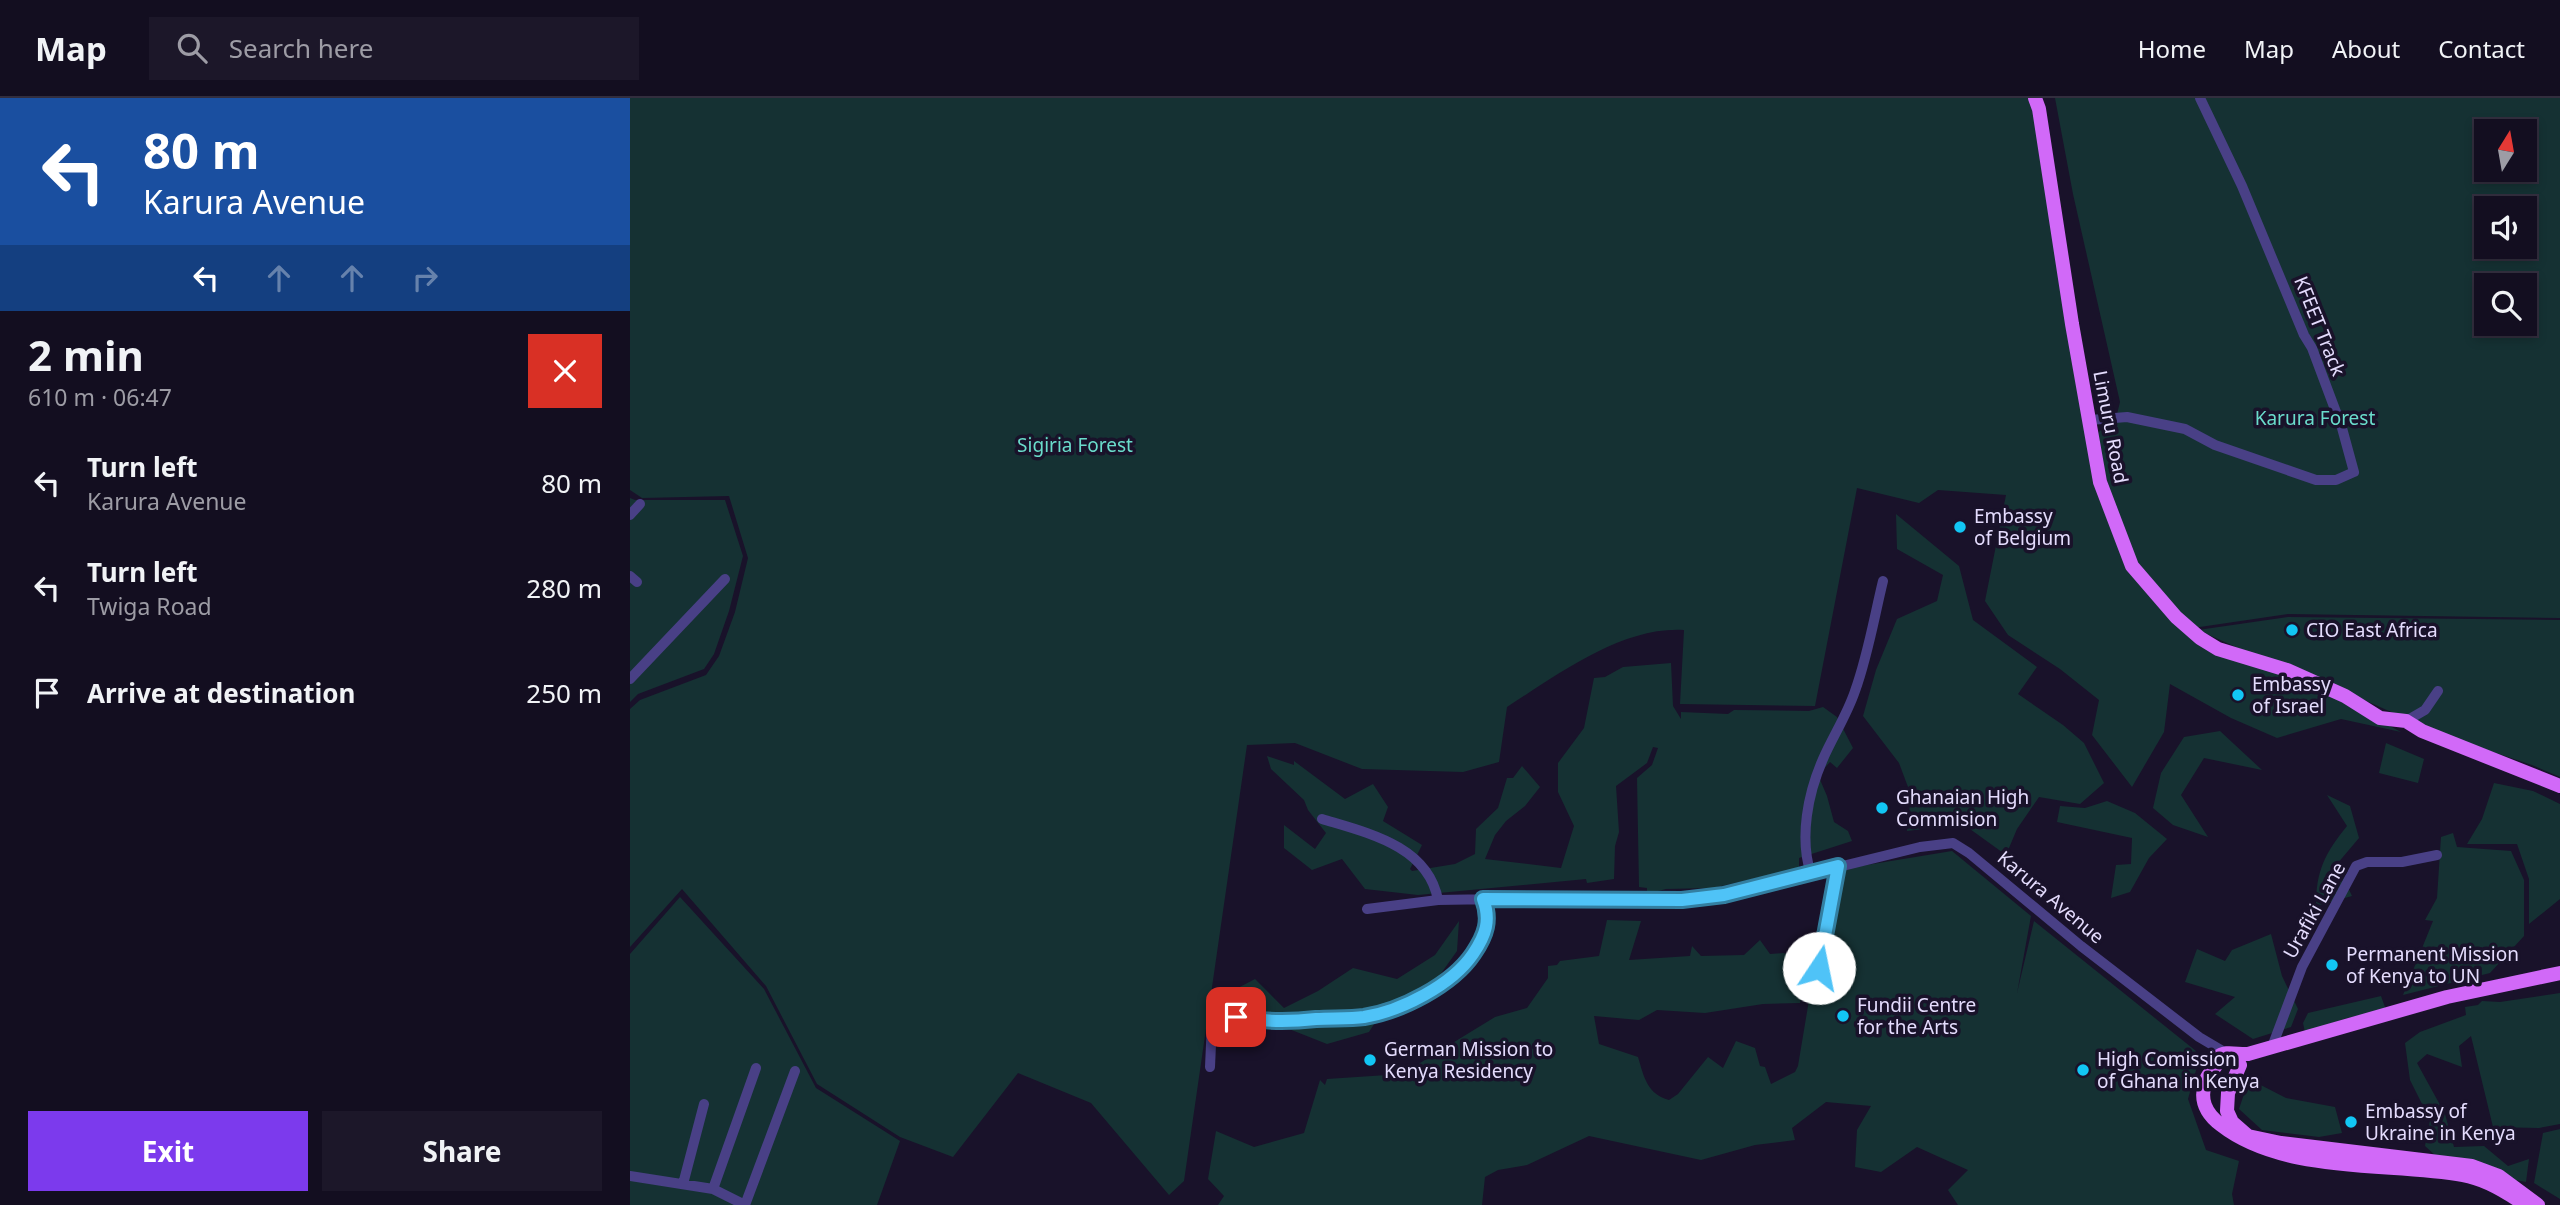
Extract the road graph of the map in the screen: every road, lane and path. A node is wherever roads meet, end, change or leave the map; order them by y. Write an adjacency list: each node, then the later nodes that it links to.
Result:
1 (2035, 98): 3 (main road, Limuru Road)
2 (2200, 98): 3 (street, KFEET Track)
3 (2091, 420): 10 (main road, Limuru Road)
4 (640, 504): 5 (street)
5 (630, 515)
6 (724, 579): 8 (street)
7 (1882, 581): 15 (street)
8 (630, 679)
9 (2438, 691): 10 (street)
10 (2406, 721): 11 (main road, Limuru Road)
11 (2560, 786)
12 (1322, 819): 17 (street)
13 (2437, 855): 22 (street, Urafiki Lane)
14 (1838, 866): 15 (street, Karura Avenue); 19 (street); 23 (street, Karura Avenue)
15 (1811, 874): 16 (street, Karura Avenue)
16 (1483, 899): 17 (street, Karura Avenue); 24 (street)
17 (1442, 900): 18 (street, Karura Avenue)
18 (1367, 909)
19 (1819, 968)
20 (2560, 973): 22 (main road)
21 (2560, 981): 23 (main road)
22 (2272, 1047): 23 (main road)
23 (2228, 1063): 32 (main road); 33 (main road)
24 (1210, 1067)
25 (756, 1068): 30 (street)
26 (795, 1071): 31 (street)
27 (704, 1104): 29 (street)
28 (630, 1176): 29 (street)
29 (683, 1184): 30 (street)
30 (713, 1189): 31 (street)
31 (745, 1205)
32 (2525, 1205)
33 (2538, 1205)

